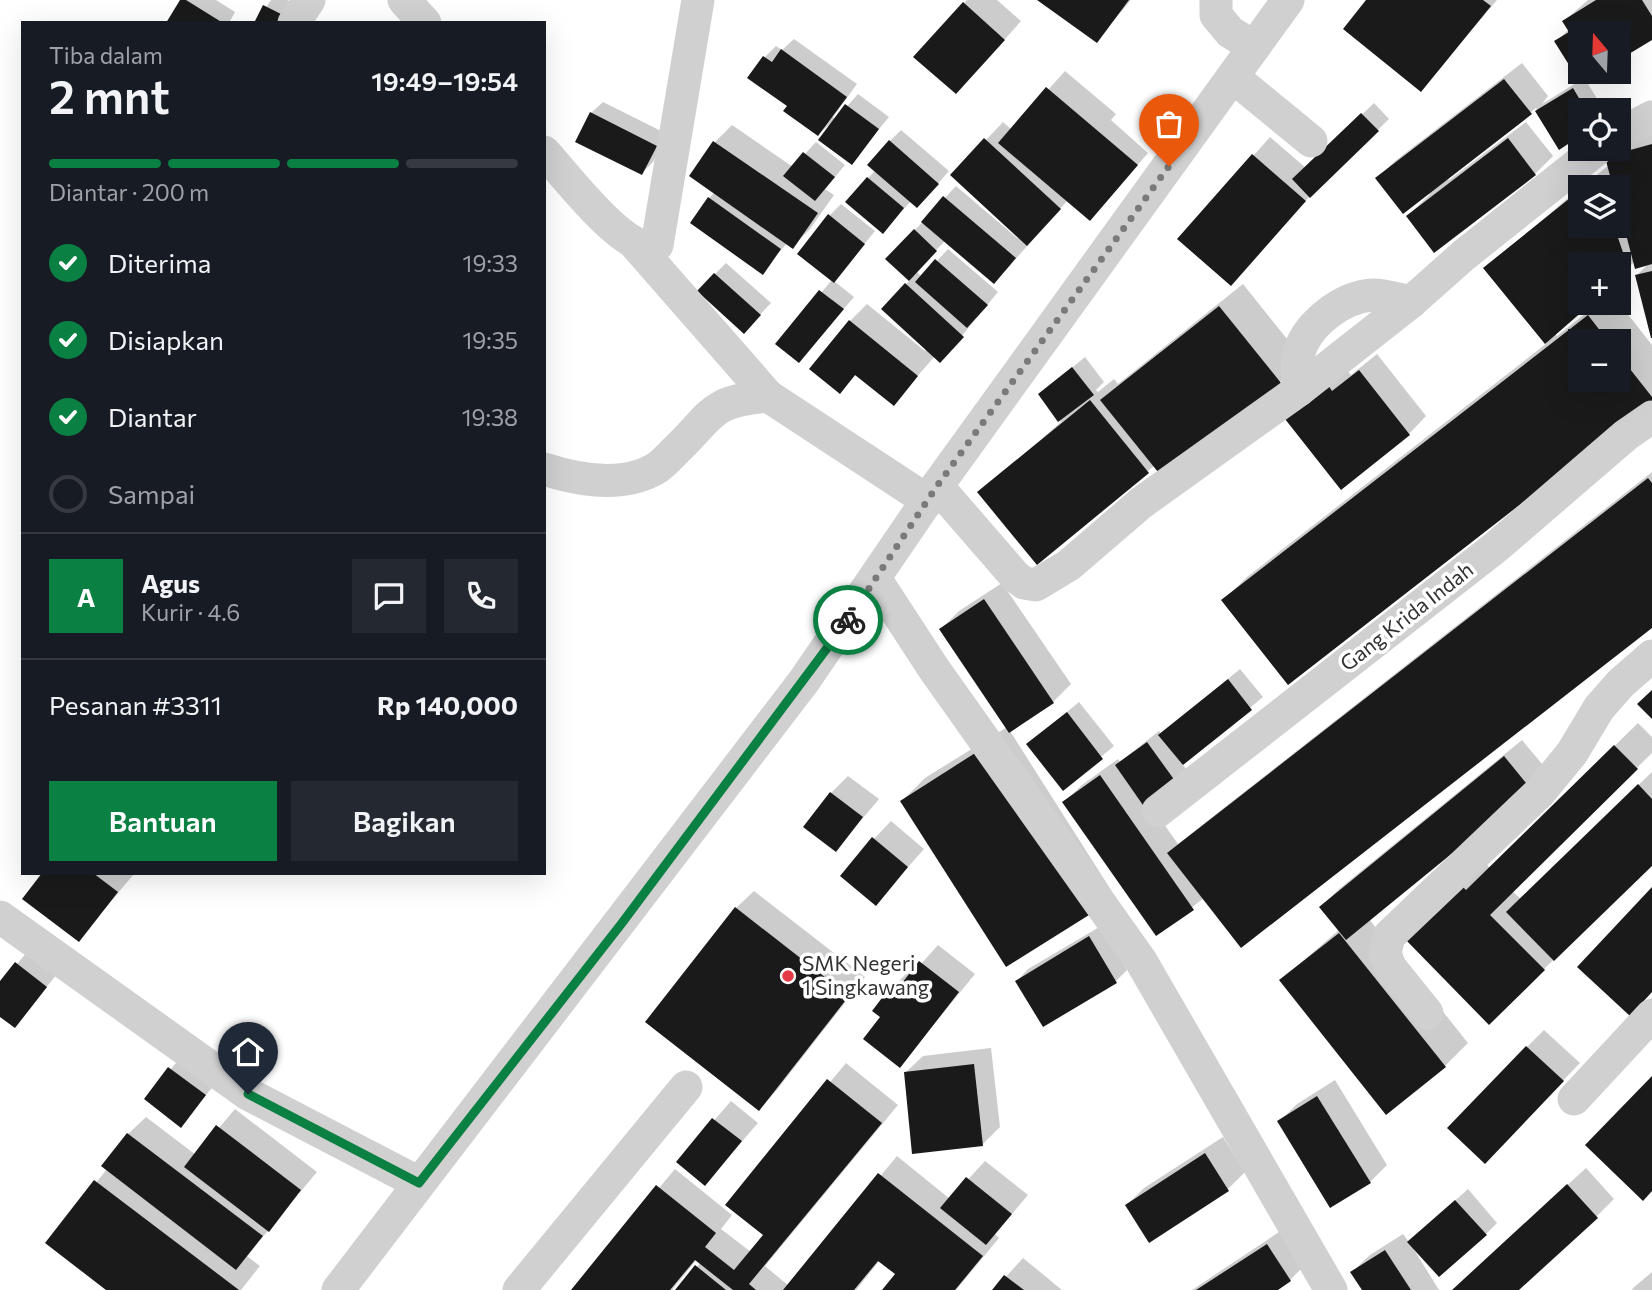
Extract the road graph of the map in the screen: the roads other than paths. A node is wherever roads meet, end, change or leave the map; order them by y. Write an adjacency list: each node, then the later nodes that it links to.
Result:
1 (309, 0): 6 (street)
2 (404, 0): 7 (street)
3 (698, 0): 15 (street)
4 (1216, 0): 8 (street)
5 (1288, 0): 8 (street)
6 (295, 21)
7 (423, 21)
8 (1254, 47): 9 (street)
9 (1233, 76): 12 (street); 19 (street)
10 (1652, 117): 11 (street)
11 (1631, 128)
12 (1311, 141)
13 (546, 154): 15 (street)
14 (1582, 161): 19 (street)
15 (635, 244): 16 (street)
16 (768, 396): 18 (street); 19 (street)
17 (1652, 417): 22 (street, Gang Krida Indah)
18 (546, 470)
19 (932, 494): 20 (street)
20 (876, 580): 28 (street); 31 (street)
21 (1652, 656): 24 (street)
22 (1158, 811)
23 (0, 917): 28 (street)
24 (1427, 1013)
25 (1652, 1015): 27 (street)
26 (686, 1087): 30 (street)
27 (1574, 1098)
28 (419, 1183): 29 (street)
29 (338, 1290)
30 (519, 1290)
31 (1331, 1290)

